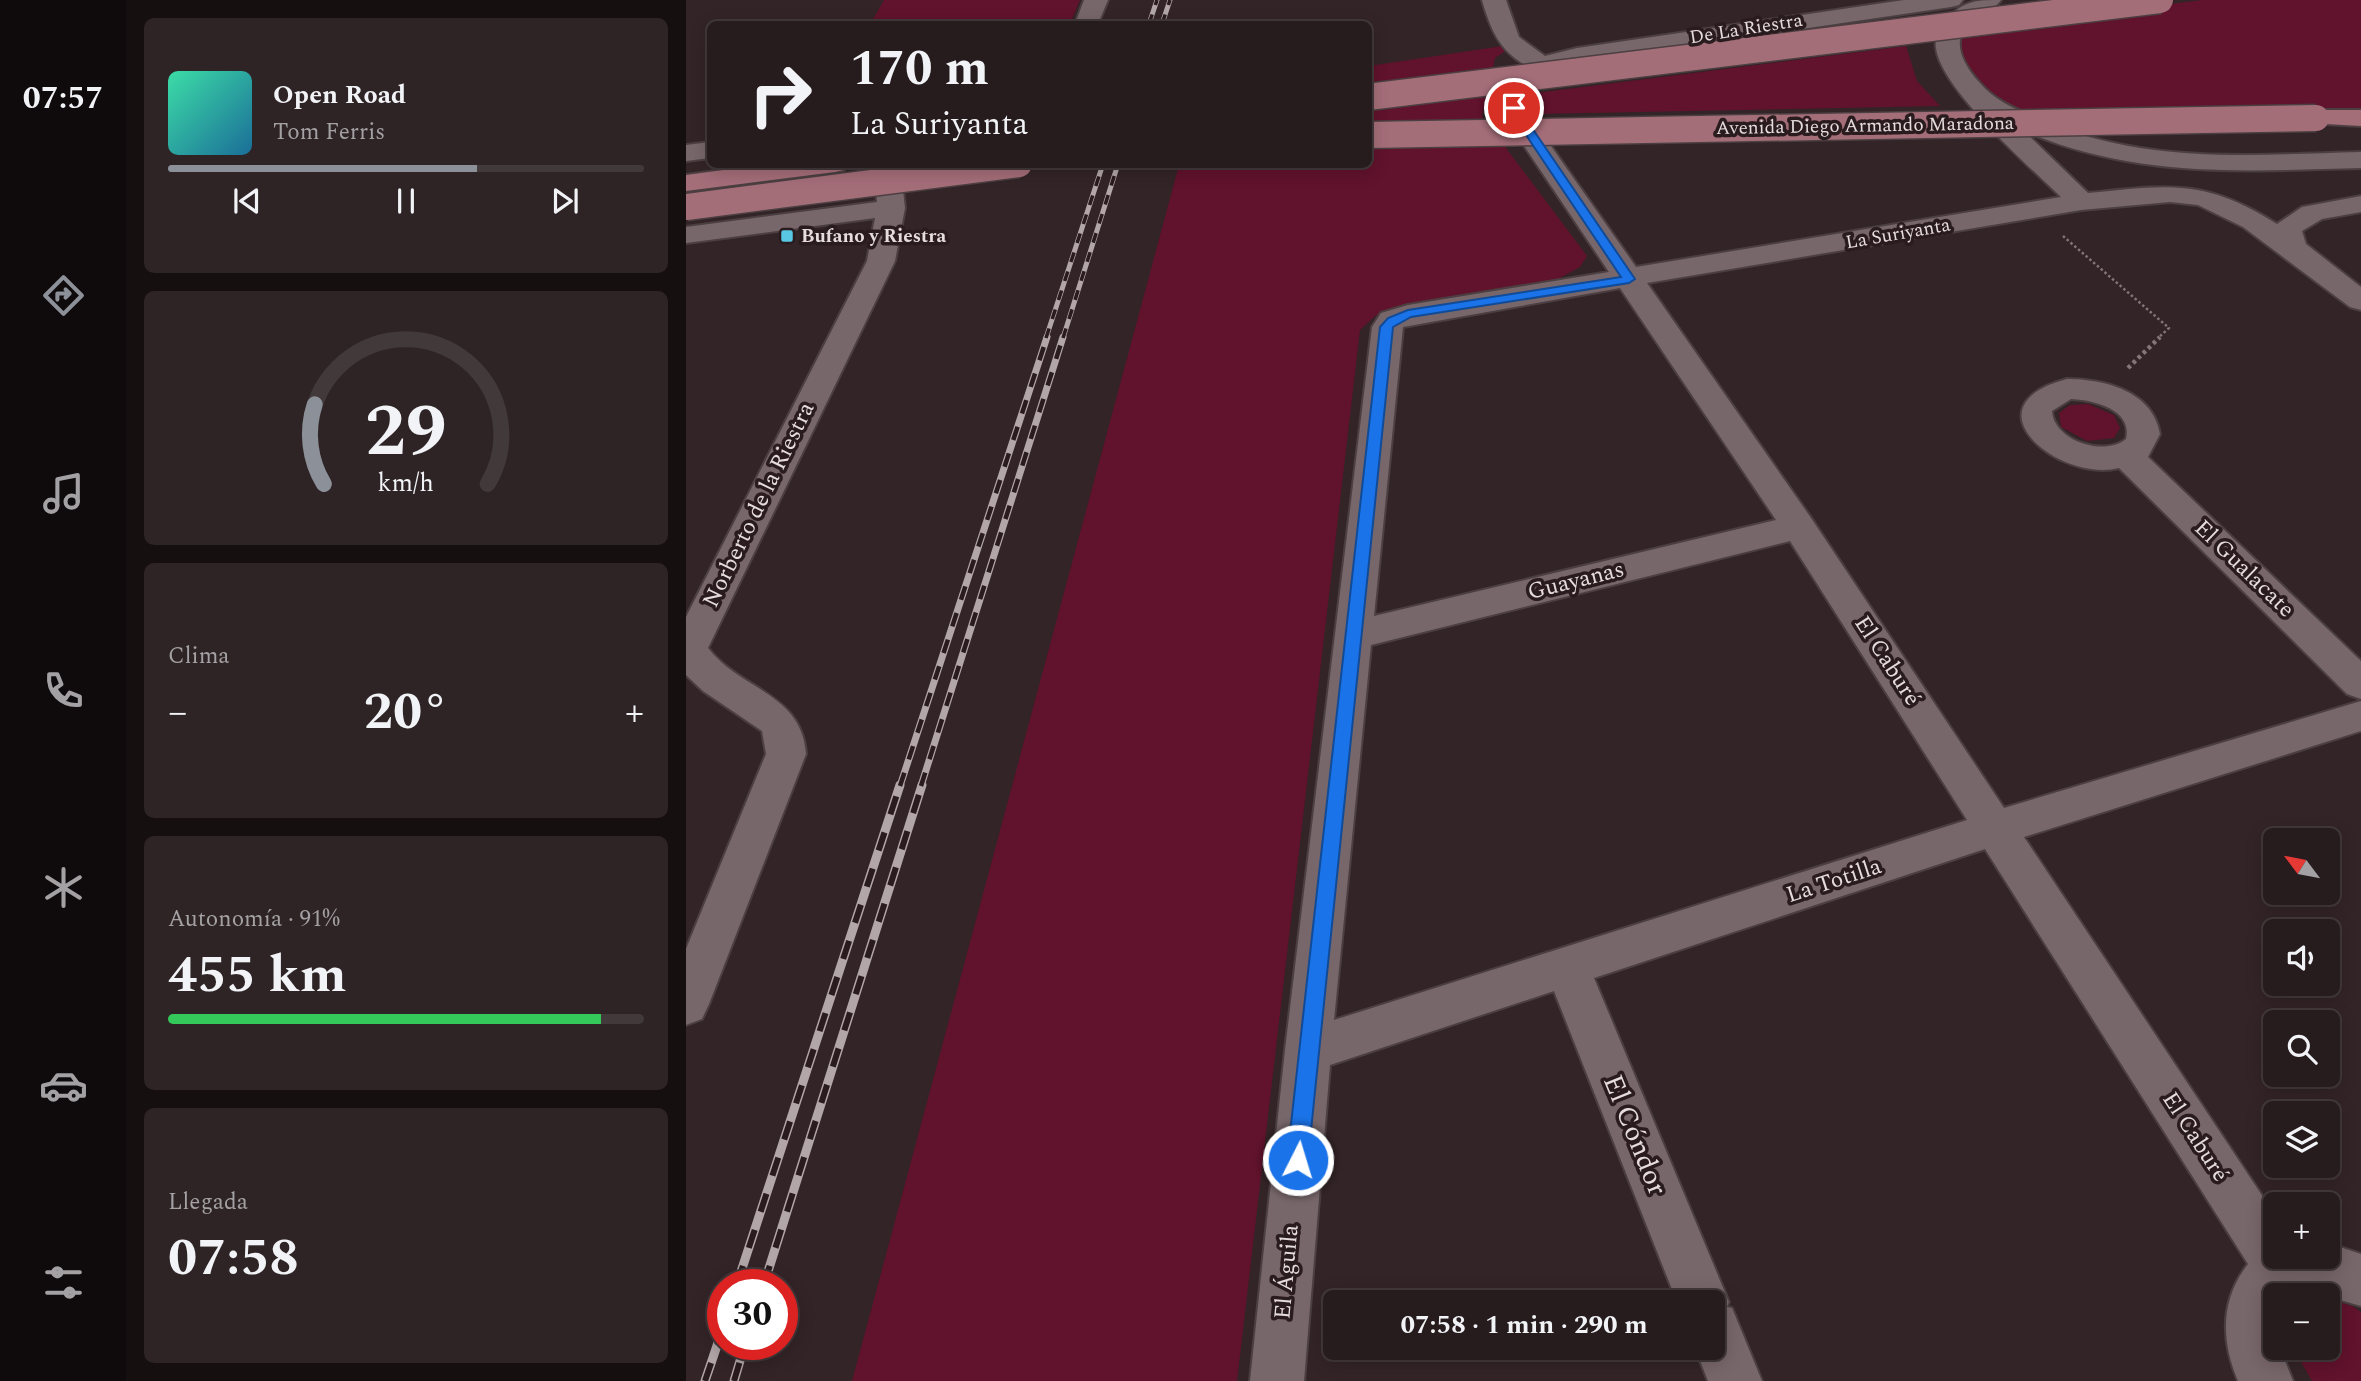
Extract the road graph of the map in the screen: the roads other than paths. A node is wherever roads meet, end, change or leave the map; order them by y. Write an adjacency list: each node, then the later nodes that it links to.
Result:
1 (1096, 0): 7 (street)
2 (1494, 0): 8 (street)
3 (1951, 0): 6 (street, De La Riestra)
4 (1989, 0): 10 (street)
5 (2160, 0): 9 (main road, bridge)
6 (1838, 7): 8 (street, De La Riestra)
7 (1088, 21)
8 (1543, 64): 26 (street, El Caburé)
9 (1372, 97)
10 (1985, 104): 15 (street); 20 (street)
11 (2361, 118): 12 (main road, Avenida Diego Armando Maradona, bridge)
12 (1372, 135)
13 (707, 150): 14 (street)
14 (686, 153)
15 (2361, 160)
16 (804, 168): 19 (main road)
17 (887, 168): 23 (street, Norberto de la Riestra)
18 (988, 168): 22 (main road, bridge)
19 (686, 183)
20 (2081, 202): 25 (street, La Suriyanta); 26 (street, La Suriyanta)
21 (2361, 204): 25 (street)
22 (686, 207)
23 (891, 208): 24 (street); 32 (street, Norberto de la Riestra)
24 (686, 235)
25 (2295, 252): 27 (street, La Suriyanta)
26 (1629, 279): 28 (street, La Suriyanta); 30 (street, El Caburé)
27 (2361, 301)
28 (1387, 327): 31 (street, El Águila)
29 (2126, 455): 29 (street); 33 (street, El Gualacate)
30 (1799, 527): 31 (street, Guayanas); 35 (street, El Caburé)
31 (1353, 635): 38 (street, El Águila)
32 (687, 650): 37 (street, Norberto de la Riestra)
33 (2361, 684)
34 (2361, 716): 35 (street, La Totilla)
35 (1997, 828): 36 (street, La Totilla); 39 (street, El Caburé)
36 (1567, 967): 38 (street, La Totilla); 41 (street, El Cóndor)
37 (686, 1004)
38 (1308, 1050): 43 (street, El Águila)
39 (2282, 1271): 40 (street); 45 (street)
40 (2361, 1280)
41 (1698, 1290)
42 (1725, 1356): 44 (street)
43 (1277, 1381)
44 (1735, 1381)
45 (2266, 1381)

